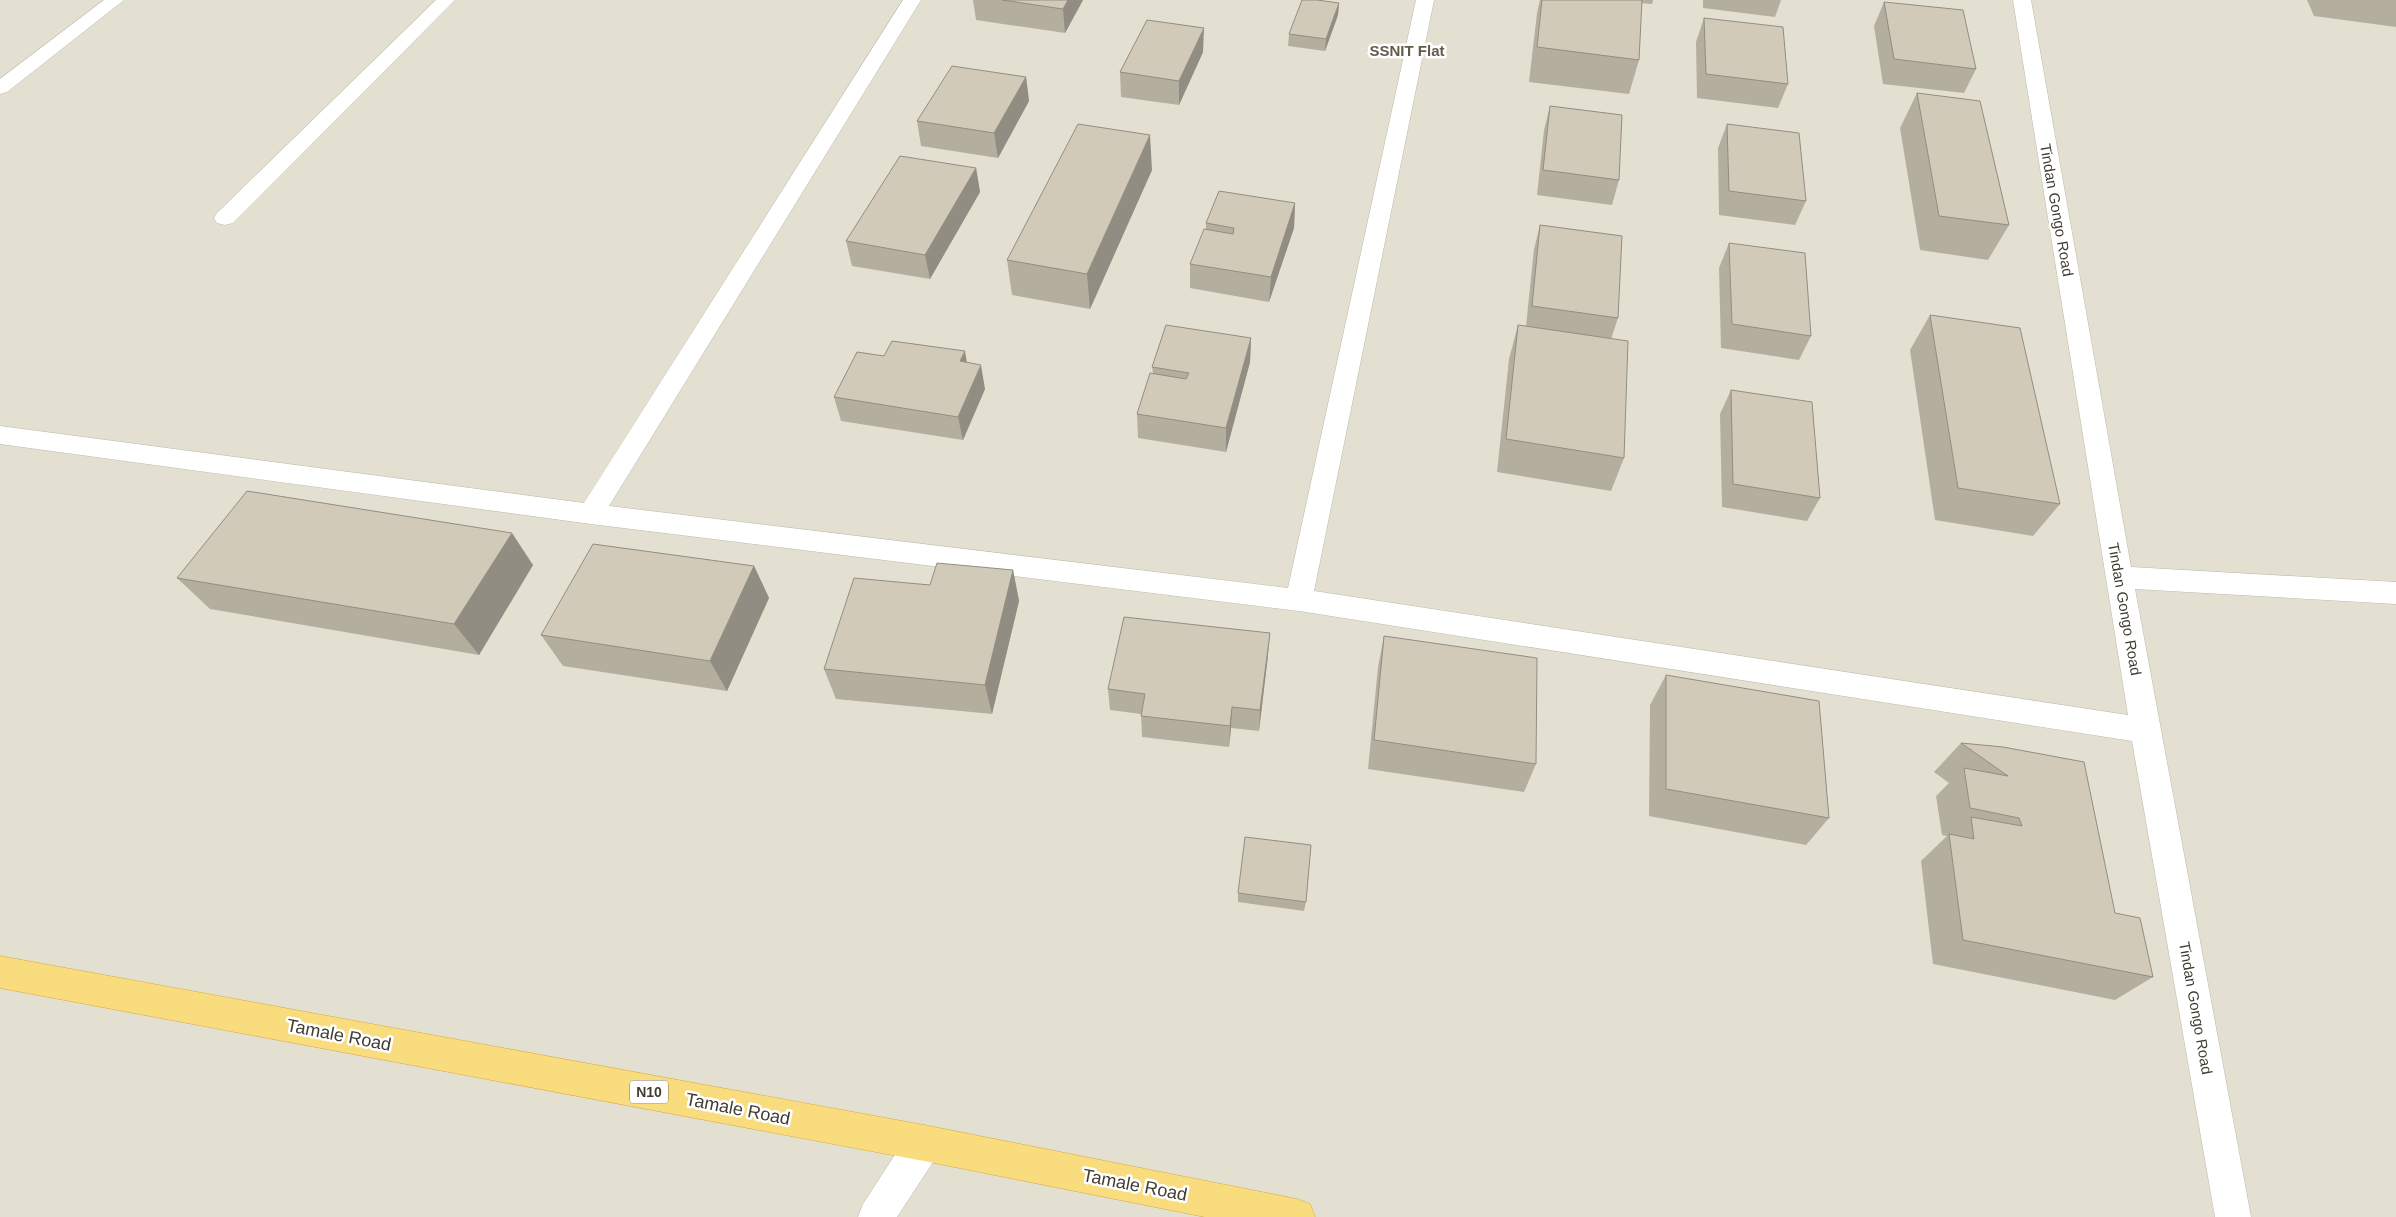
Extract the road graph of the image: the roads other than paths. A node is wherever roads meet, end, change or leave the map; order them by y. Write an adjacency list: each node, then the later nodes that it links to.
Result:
1 (116, 0): 6 (street)
2 (446, 0): 7 (street)
3 (912, 0): 9 (street)
4 (1425, 0): 12 (street)
5 (2022, 0): 10 (street, Tindan Gongo Road)
6 (0, 88)
7 (226, 218)
8 (0, 435): 9 (street)
9 (591, 514): 12 (street)
10 (2119, 577): 11 (street); 13 (street, Tindan Gongo Road)
11 (2396, 593)
12 (1299, 600): 13 (street)
13 (2145, 730): 18 (street, Tindan Gongo Road)
14 (0, 972): 15 (highway, Tamale Road / N10)
15 (924, 1143): 16 (street); 17 (highway, Tamale Road / N10)
16 (876, 1217)
17 (1297, 1217)
18 (2233, 1217)

